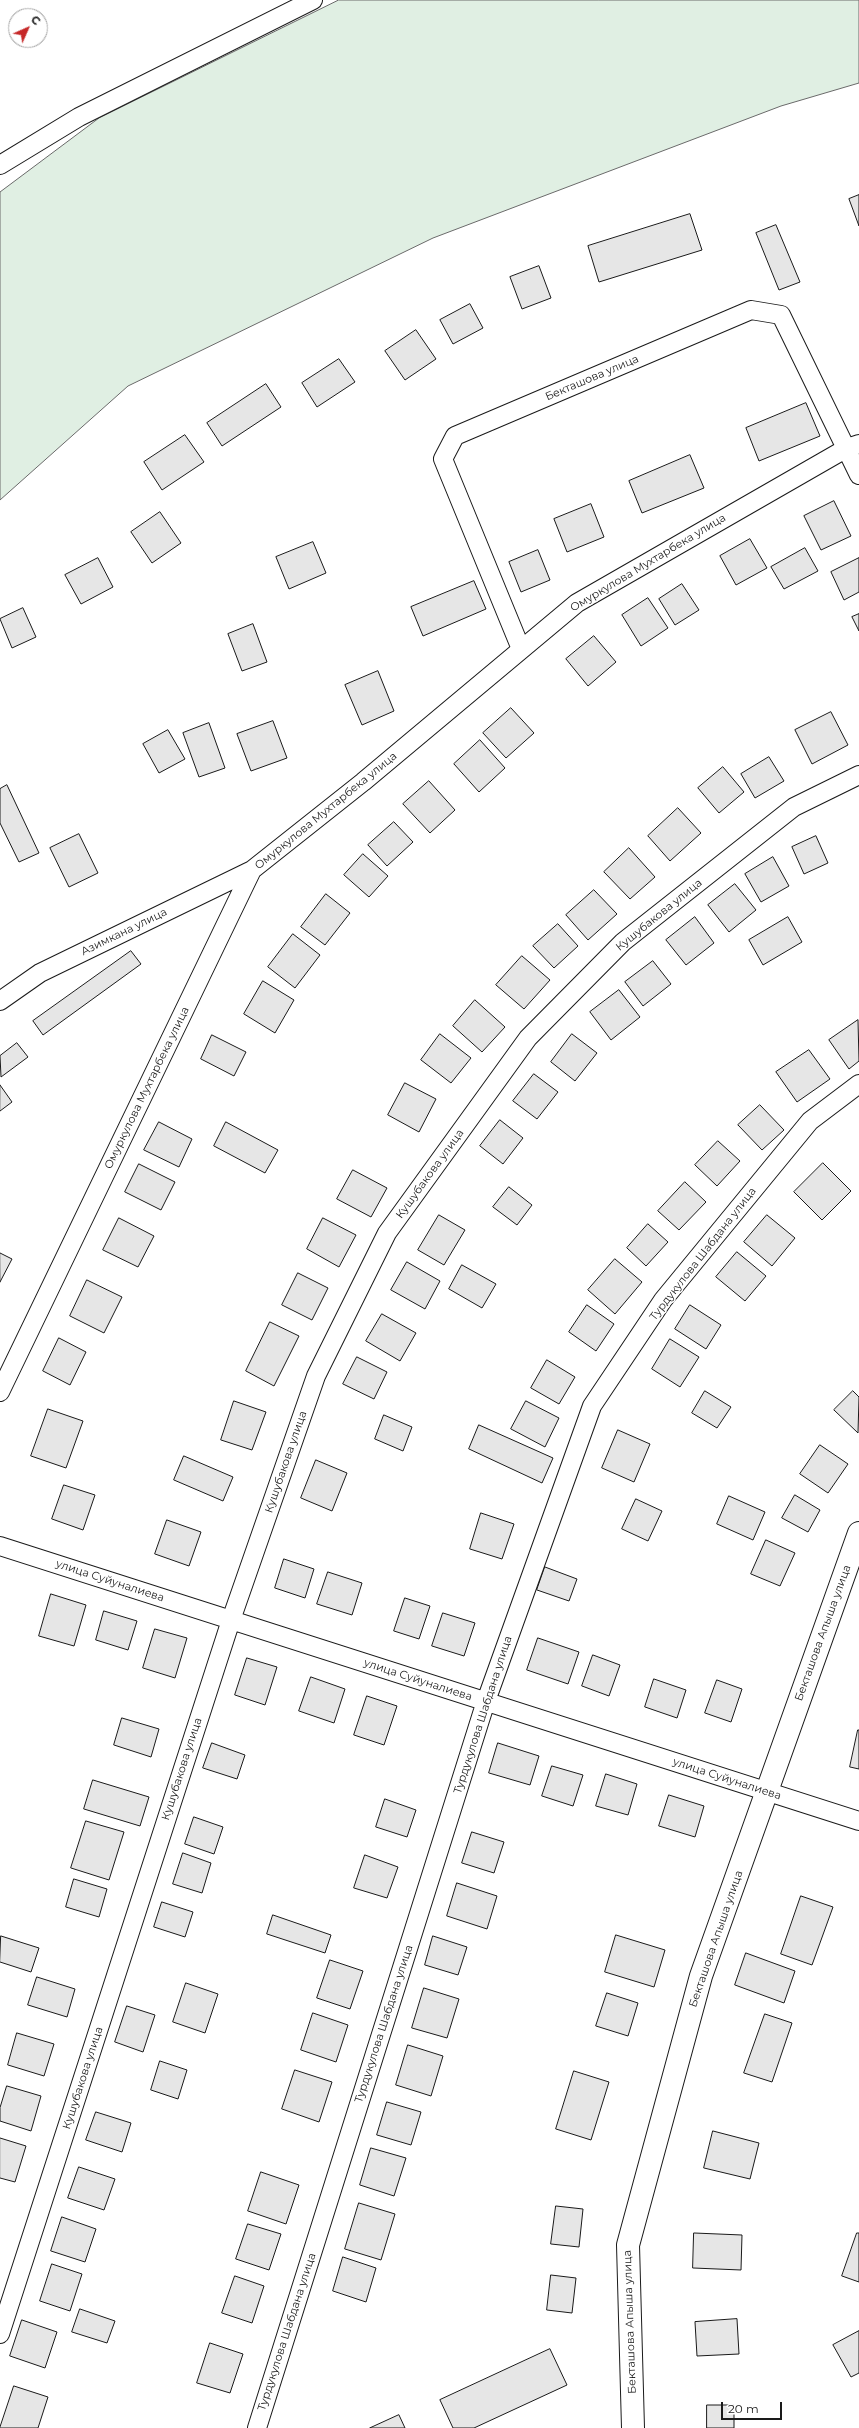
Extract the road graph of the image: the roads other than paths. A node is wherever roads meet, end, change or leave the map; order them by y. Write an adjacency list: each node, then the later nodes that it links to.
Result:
1 (314, 0): 2 (street)
2 (0, 165)
3 (853, 446): 4 (street, Бекташова улица); 5 (street, Омуркулова Мухтарбека улица); 5 (street, Бекташова улица)
4 (859, 475)
5 (521, 649): 7 (street, Омуркулова Мухтарбека улица)
6 (859, 775): 13 (street, Кушубакова улица)
7 (252, 870): 8 (street, Азимкана улица); 10 (street, Омуркулова Мухтарбека улица)
8 (0, 1001)
9 (859, 1084): 14 (street, Турдукулова Шабдана улица)
10 (0, 1392)
11 (859, 1533): 15 (street, Бекташова Апыша улица)
12 (0, 1546): 13 (street, улица Суйуналиева)
13 (231, 1620): 14 (street, улица Суйуналиева); 17 (street, Кушубакова улица)
14 (486, 1701): 15 (street, улица Суйуналиева); 18 (street, Турдукулова Шабдана улица)
15 (767, 1792): 16 (street, улица Суйуналиева); 19 (street, Бекташова Апыша улица)
16 (859, 1821)
17 (0, 2334)
18 (256, 2428)
19 (633, 2428)

